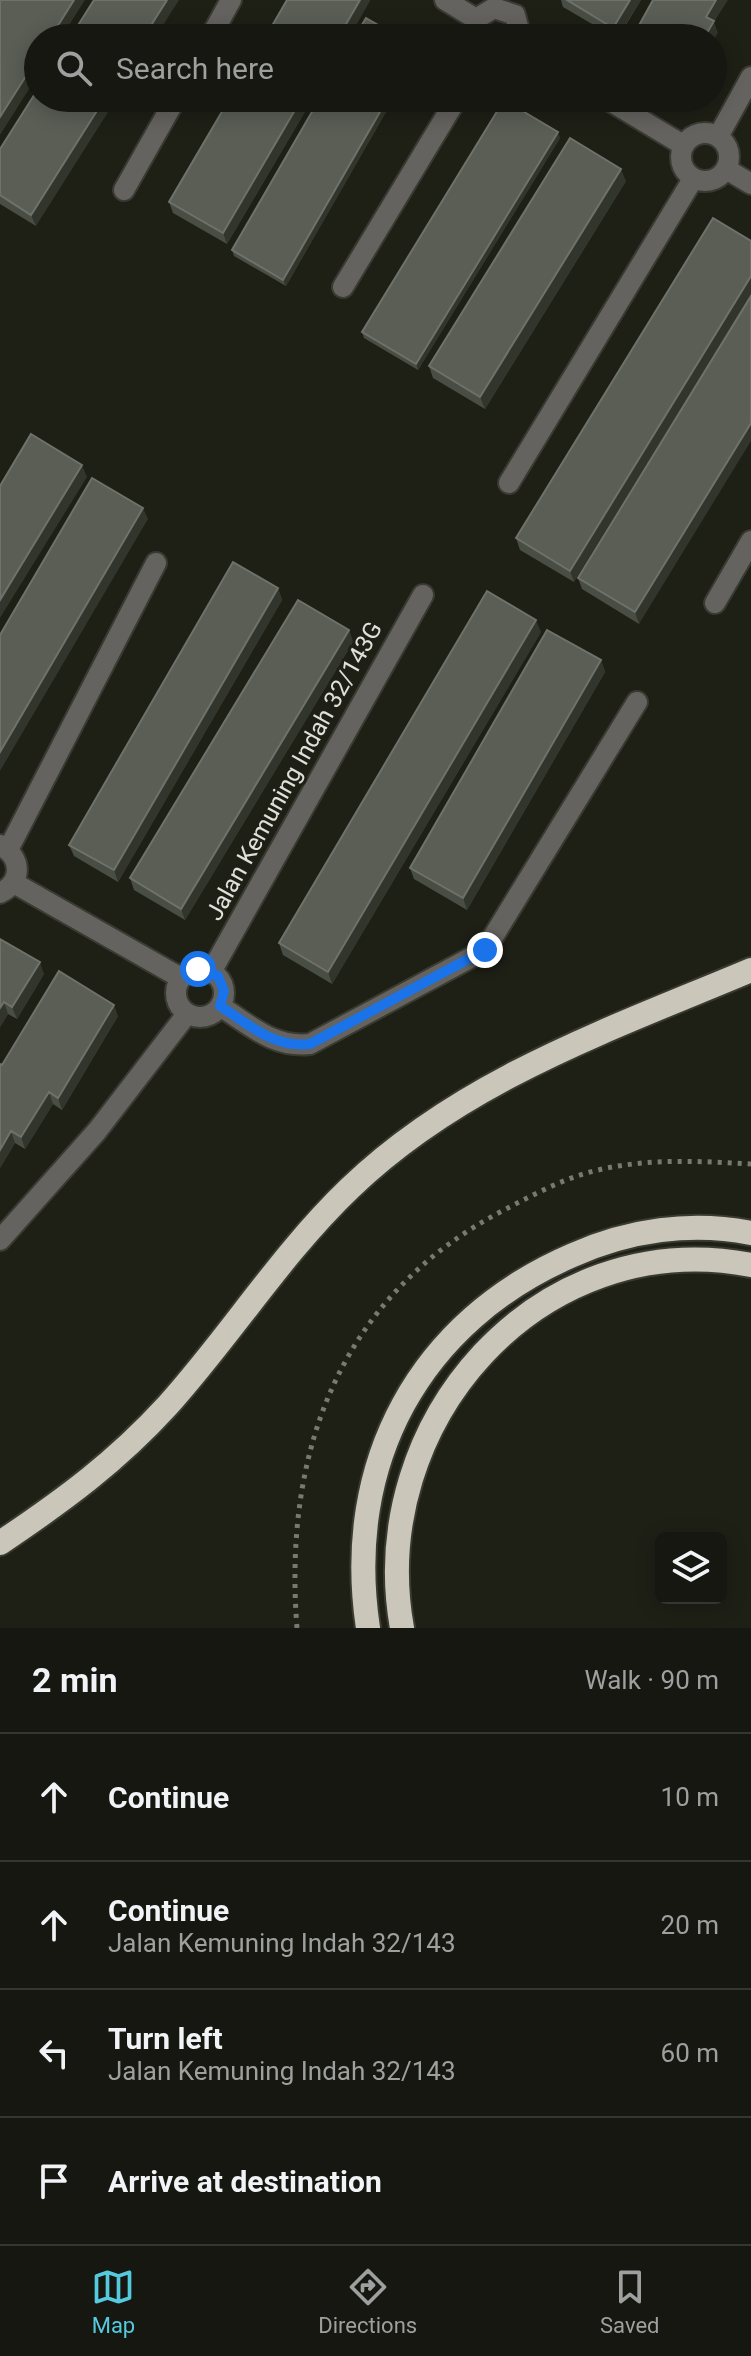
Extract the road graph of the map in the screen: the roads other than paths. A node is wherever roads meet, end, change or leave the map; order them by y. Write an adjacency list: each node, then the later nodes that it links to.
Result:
1 (231, 0): 4 (street)
2 (445, 0): 5 (street)
3 (510, 5): 6 (street); 7 (street)
4 (218, 24)
5 (471, 24)
6 (479, 24)
7 (519, 24)
8 (751, 77): 12 (street)
9 (168, 112): 17 (street)
10 (449, 112): 18 (street)
11 (628, 112): 13 (street)
12 (718, 137): 13 (street); 14 (street)
13 (683, 145): 15 (street)
14 (726, 169): 15 (street); 16 (street)
15 (693, 179): 19 (street)
16 (751, 184)
17 (124, 190)
18 (343, 287)
19 (509, 483)
20 (751, 541): 23 (street)
21 (156, 563): 25 (street)
22 (423, 595): 28 (street, Jalan Kemuning Indah 32/143G)
23 (715, 603)
24 (637, 702): 30 (street)
25 (4, 848): 26 (street)
26 (7, 888): 29 (street)
27 (751, 970): 35 (highway)
28 (211, 972): 29 (street); 30 (street)
29 (181, 978): 31 (street)
30 (220, 1006): 31 (street)
31 (187, 1014): 33 (street)
32 (751, 1233): 36 (highway)
33 (0, 1240)
34 (751, 1265): 37 (highway)
35 (0, 1543)
36 (368, 1628)
37 (402, 1628)

